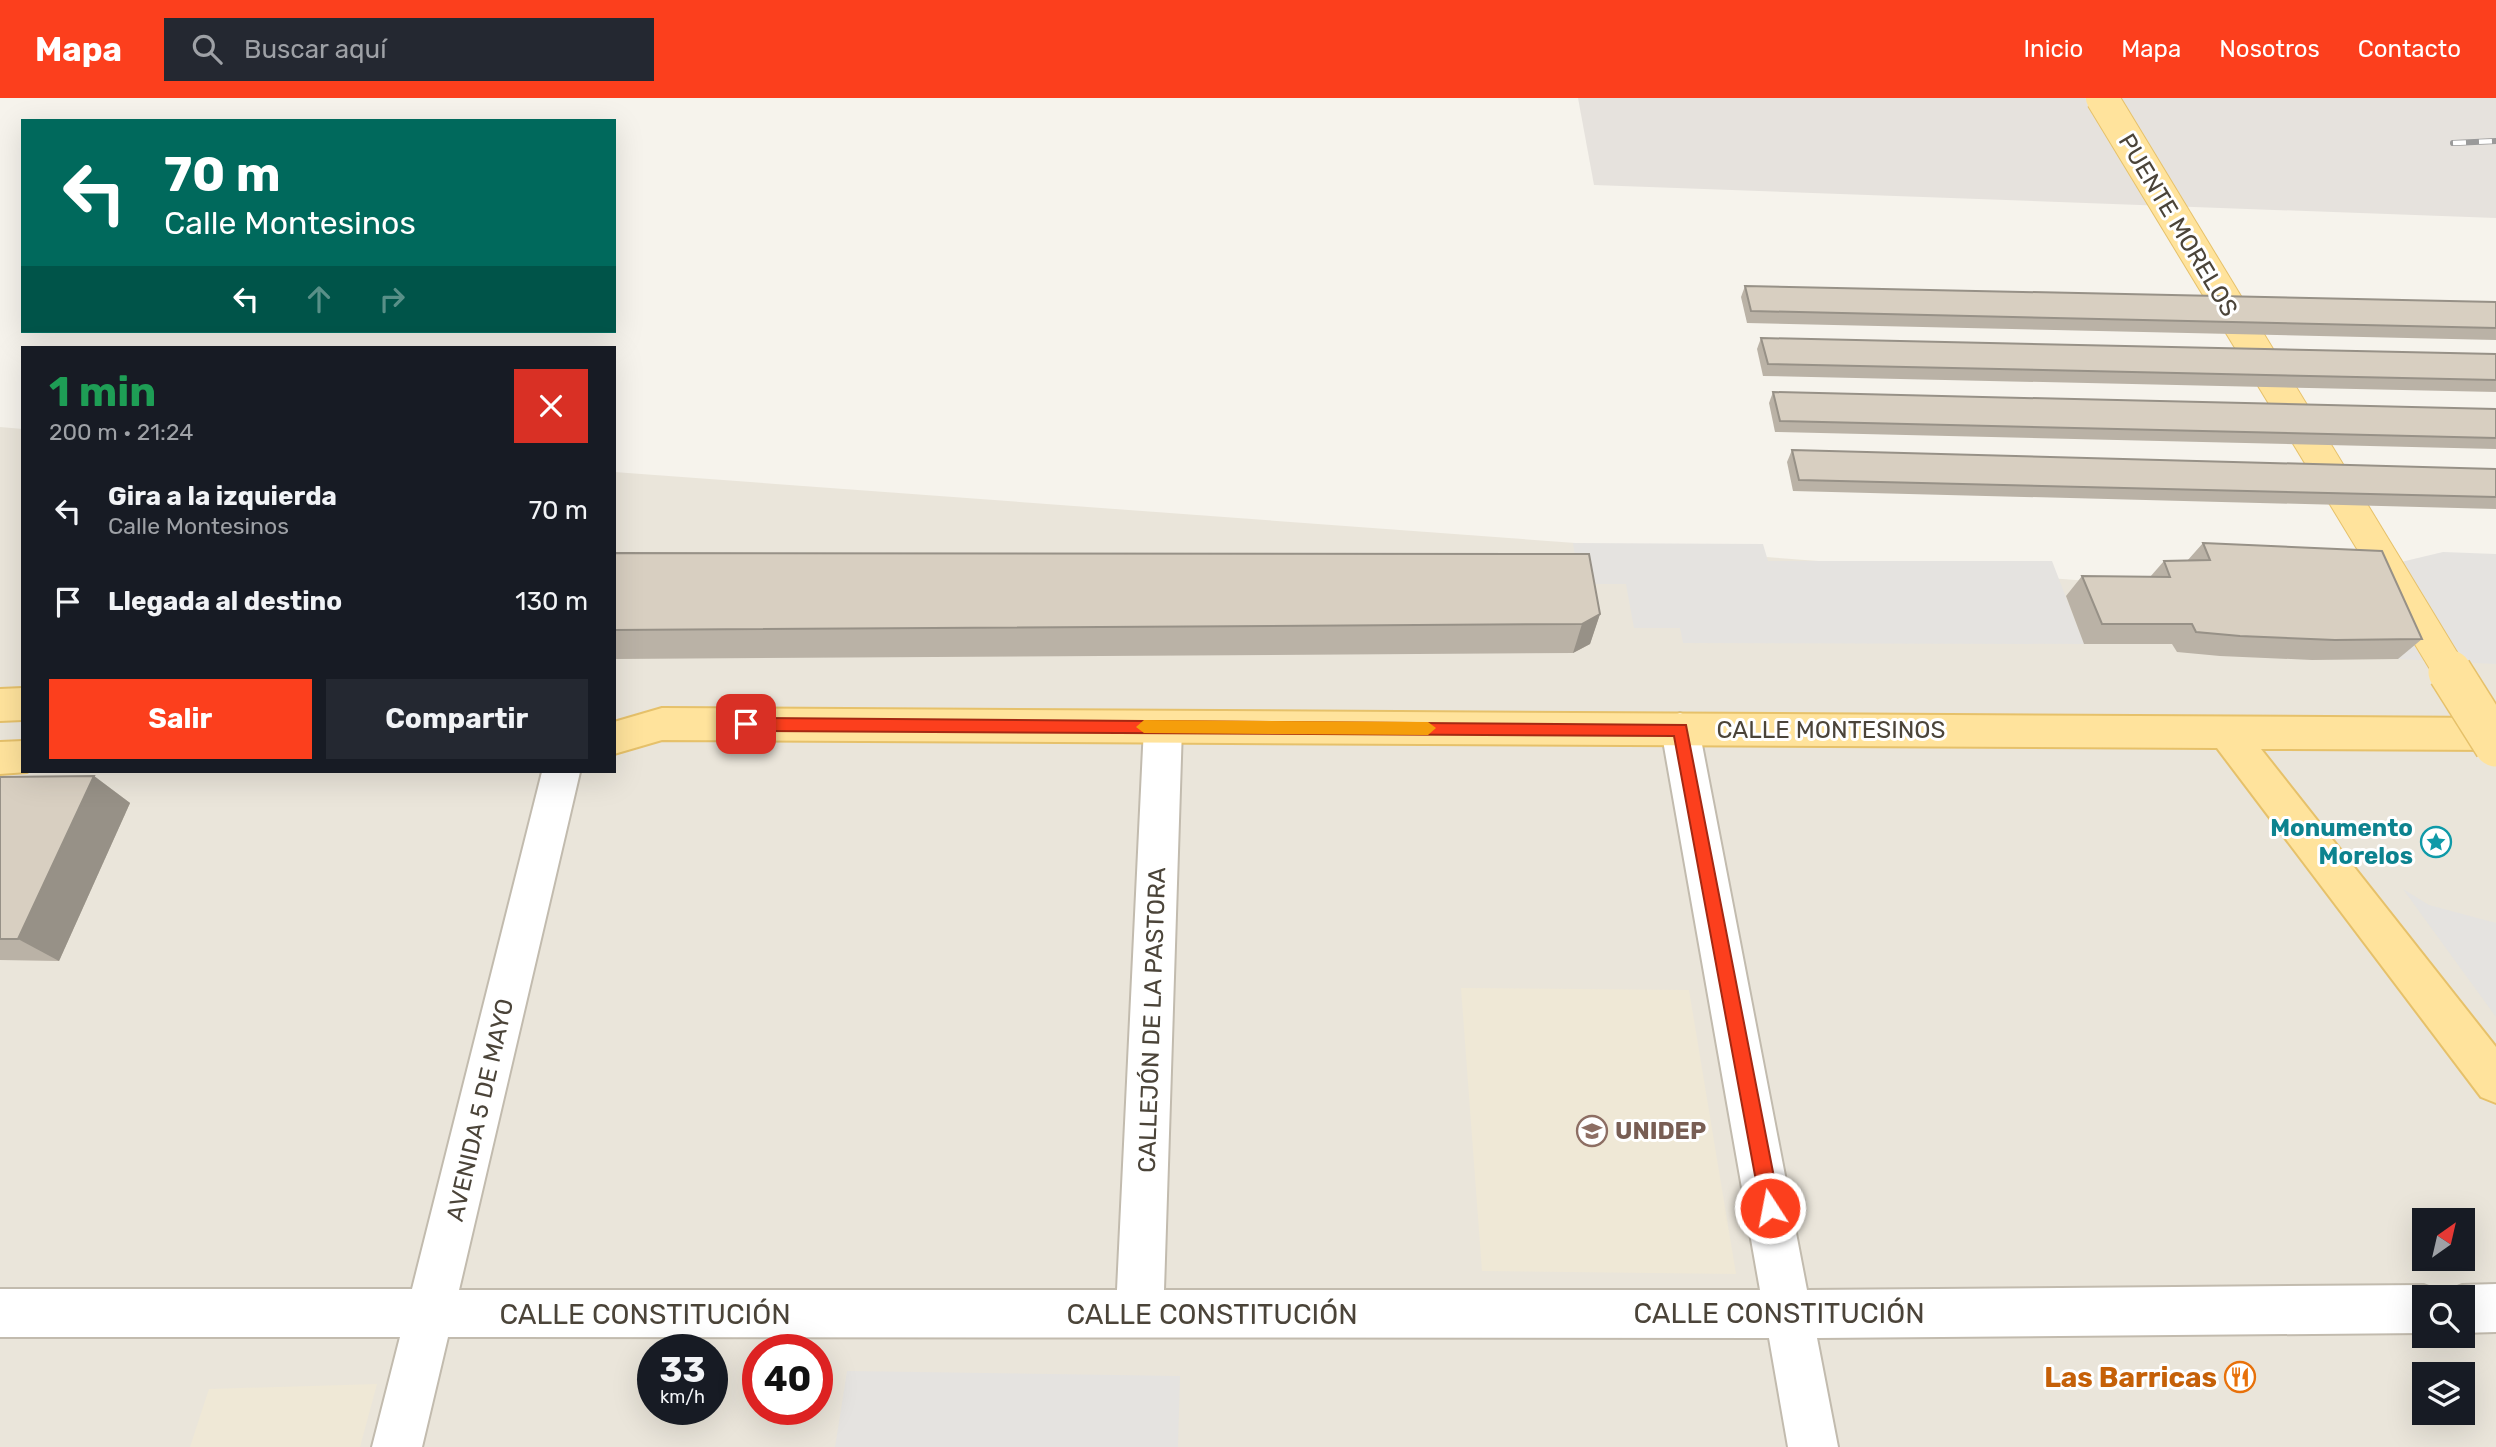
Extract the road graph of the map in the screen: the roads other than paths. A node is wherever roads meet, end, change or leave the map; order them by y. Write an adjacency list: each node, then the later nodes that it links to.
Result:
1 (2102, 98): 11 (main road, PUENTE MORELOS, bridge)
2 (21, 704): 3 (main road)
3 (0, 705)
4 (616, 709): 5 (main road, CALLE MONTESINOS)
5 (662, 724): 6 (main road, CALLE MONTESINOS); 10 (main road, CALLE MONTESINOS)
6 (1163, 727): 7 (main road, CALLE MONTESINOS); 21 (street, CALLEJÓN DE LA PASTORA)
7 (1680, 729): 8 (main road, CALLE MONTESINOS); 22 (street)
8 (2226, 732): 9 (main road, CALLE MONTESINOS); 15 (main road)
9 (2496, 734)
10 (616, 737)
11 (2496, 745)
12 (21, 757): 13 (main road)
13 (0, 758)
14 (561, 773): 20 (street, AVENIDA 5 DE MAYO)
15 (2496, 1082)
16 (2475, 1308): 17 (street)
17 (2496, 1308)
18 (2412, 1309): 22 (street, CALLE CONSTITUCIÓN)
19 (0, 1313): 20 (street, CALLE CONSTITUCIÓN)
20 (431, 1314): 21 (street, CALLE CONSTITUCIÓN); 23 (street, AVENIDA 5 DE MAYO)
21 (1140, 1314): 22 (street, CALLE CONSTITUCIÓN)
22 (1790, 1314): 24 (street)
23 (397, 1447)
24 (1813, 1447)

